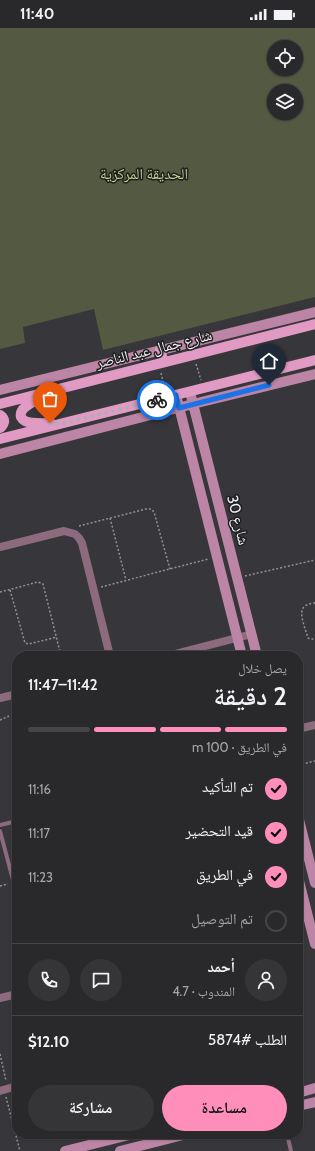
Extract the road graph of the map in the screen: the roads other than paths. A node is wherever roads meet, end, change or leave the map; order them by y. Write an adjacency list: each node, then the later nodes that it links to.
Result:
1 (315, 312): 3 (street)
2 (312, 325): 5 (main road, شارع جمال عبد الناصر)
3 (160, 350): 5 (main road); 7 (street)
4 (315, 360): 9 (main road)
5 (161, 363): 8 (main road, شارع جمال عبد الناصر)
6 (315, 374): 12 (street)
7 (1, 387)
8 (57, 389): 11 (main road, شارع جمال عبد الناصر); 15 (main road)
9 (190, 392): 10 (main road); 12 (street, شارع 30)
10 (172, 396): 13 (street, شارع 30); 15 (main road)
11 (0, 404)
12 (193, 404): 13 (street); 20 (street, شارع 30)
13 (179, 408): 18 (street); 21 (street, شارع 30)
14 (0, 415): 16 (main road)
15 (61, 424): 17 (main road)
16 (0, 428)
17 (0, 439)
18 (0, 454)
19 (0, 546): 22 (street)
20 (252, 634): 21 (street); 25 (street, شارع 30)
21 (238, 638): 23 (street); 24 (street, شارع 30)
22 (109, 651)
23 (190, 651)
24 (241, 651)
25 (256, 651)
26 (12, 695): 27 (street)
27 (0, 698)
28 (315, 725): 29 (street)
29 (303, 728)
30 (12, 822): 31 (lane)
31 (0, 825)
32 (0, 831): 34 (lane)
33 (303, 836): 35 (street)
34 (12, 876)
35 (315, 883)
36 (303, 897): 37 (street)
37 (315, 944)
38 (12, 995): 39 (street)
39 (0, 998)
40 (315, 1088): 41 (street)
41 (303, 1092)
42 (315, 1102): 43 (street)
43 (303, 1105)
44 (113, 1139): 49 (street)
45 (138, 1139): 48 (street)
46 (167, 1139): 48 (street)
47 (288, 1139): 51 (lane)
48 (140, 1146): 50 (street)
49 (64, 1151)
50 (120, 1151)
51 (291, 1151)

